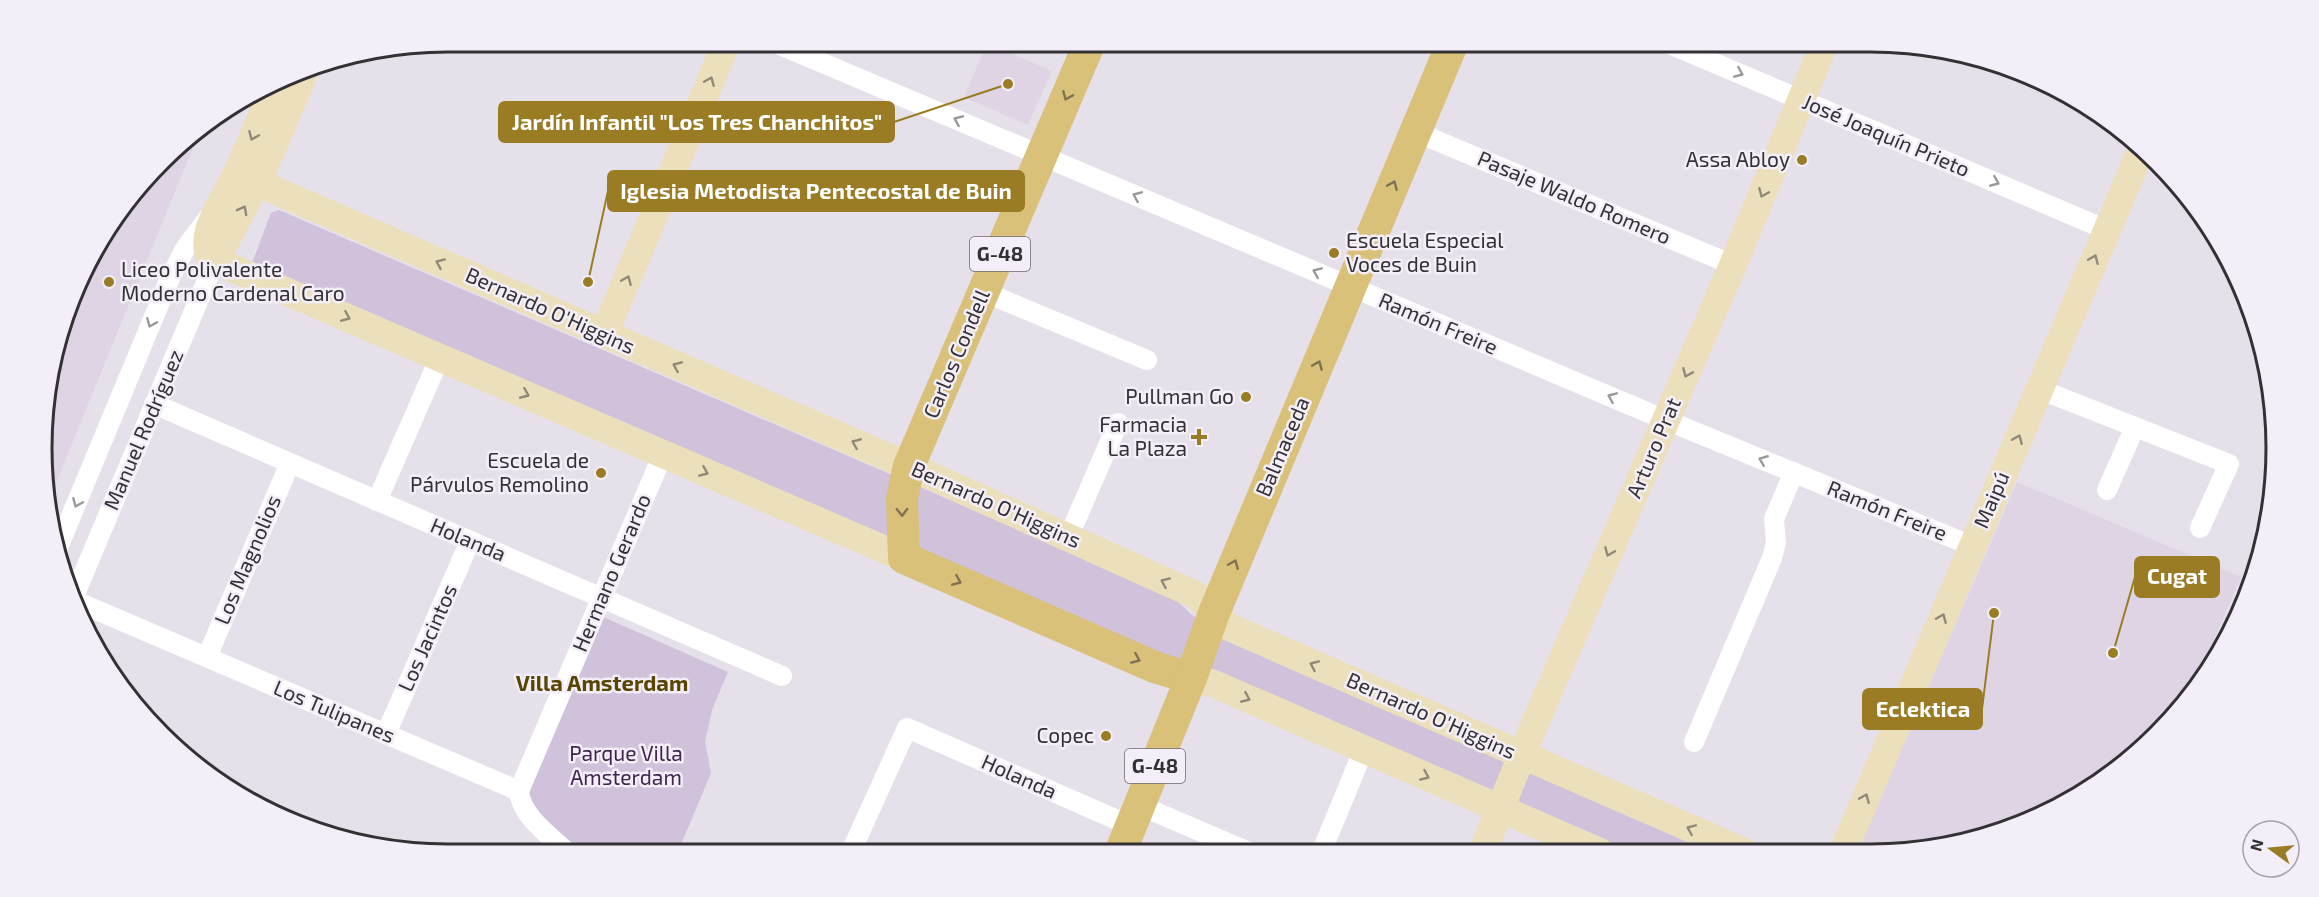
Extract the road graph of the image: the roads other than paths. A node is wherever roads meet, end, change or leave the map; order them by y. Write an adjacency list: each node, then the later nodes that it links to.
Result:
1 (723, 52): 20 (main road, one-way to 1)
2 (797, 52): 11 (street, Ramón Freire, one-way to 2)
3 (1086, 52): 11 (main road, Carlos Condell / G-48, one-way to 11)
4 (1449, 52): 10 (main road, Balmaceda)
5 (1688, 52): 9 (street, José Joaquín Prieto, one-way to 9)
6 (1820, 52): 9 (main road, Arturo Prat)
7 (299, 82): 13 (main road, Manuel Rodríguez)
8 (273, 93): 13 (main road, Manuel Rodríguez, one-way to 13)
9 (1801, 100): 15 (street, José Joaquín Prieto, one-way to 15); 16 (main road, Arturo Prat, one-way to 16)
10 (1418, 127): 16 (street, Pasaje Waldo Romero); 18 (main road, Balmaceda, one-way to 10)
11 (1041, 156): 18 (street, Ramón Freire, one-way to 11); 19 (main road, Carlos Condell / G-48)
12 (2138, 157): 15 (main road, Maipú)
13 (247, 178): 14 (main road, Manuel Rodríguez); 17 (main road, Manuel Rodríguez, one-way to 13); 20 (main road, Bernardo O'Higgins, one-way to 13)
14 (222, 200): 17 (main road, Manuel Rodríguez); 35 (street, one-way to 35)
15 (2107, 230): 23 (main road, Maipú, one-way to 15)
16 (1735, 260): 25 (main road, Arturo Prat, one-way to 25)
17 (215, 261): 21 (main road, one-way to 21); 24 (street, Manuel Rodríguez)
18 (1351, 286): 25 (street, Ramón Freire, one-way to 18); 43 (main road, Balmaceda, one-way to 18)
19 (984, 292): 22 (street); 30 (main road, Carlos Condell / G-48)
20 (604, 334): 30 (main road, Bernardo O'Higgins, one-way to 20)
21 (440, 357): 28 (main road, one-way to 28); 33 (street)
22 (1147, 360)
23 (2039, 389): 27 (street); 38 (main road, Maipú, one-way to 23)
24 (154, 404): 29 (street, Holanda); 40 (street, Manuel Rodríguez)
25 (1666, 420): 31 (street, Ramón Freire, one-way to 25); 50 (main road, Arturo Prat, one-way to 50)
26 (1118, 423): 36 (street)
27 (2135, 427): 32 (street); 34 (street)
28 (663, 454): 39 (main road, one-way to 39); 41 (street, Hermano Gerardo)
29 (290, 463): 33 (street, Holanda); 44 (street, Los Magnolios)
30 (909, 466): 36 (main road, Bernardo O'Higgins); 39 (main road, G-48, one-way to 39)
31 (1794, 472): 38 (street, Ramón Freire); 48 (street)
32 (2107, 490)
33 (377, 501): 37 (street, Holanda)
34 (2200, 528)
35 (63, 537)
36 (1068, 538): 43 (main road, Bernardo O'Higgins, one-way to 36)
37 (470, 541): 41 (street, Holanda); 47 (street, Los Jacintos)
38 (1972, 546): 61 (main road, Maipú, one-way to 38)
39 (904, 558): 46 (main road, one-way to 46)
40 (78, 587)
41 (601, 598): 45 (street, Holanda); 51 (street, Hermano Gerardo)
42 (85, 605): 44 (street, Los Tulipanes)
43 (1214, 612): 46 (main road, Balmaceda); 50 (main road, Bernardo O'Higgins, one-way to 43)
44 (207, 657): 47 (street, Los Tulipanes)
45 (782, 676)
46 (1191, 678): 49 (main road, one-way to 49); 53 (main road, Balmaceda / G-48)
47 (386, 734): 51 (street, Los Tulipanes)
48 (1694, 742)
49 (1364, 750): 52 (main road, one-way to 52); 57 (street)
50 (1522, 756): 52 (main road, Arturo Prat); 60 (main road, Bernardo O'Higgins, one-way to 50)
51 (519, 791): 54 (street)
52 (1501, 809): 58 (main road, Arturo Prat); 59 (main road)
53 (1130, 828): 55 (street, Holanda); 56 (street, Holanda)
54 (559, 844)
55 (857, 844)
56 (1207, 844)
57 (1324, 844)
58 (1486, 844)
59 (1582, 844)
60 (1726, 844)
61 (1845, 844)

